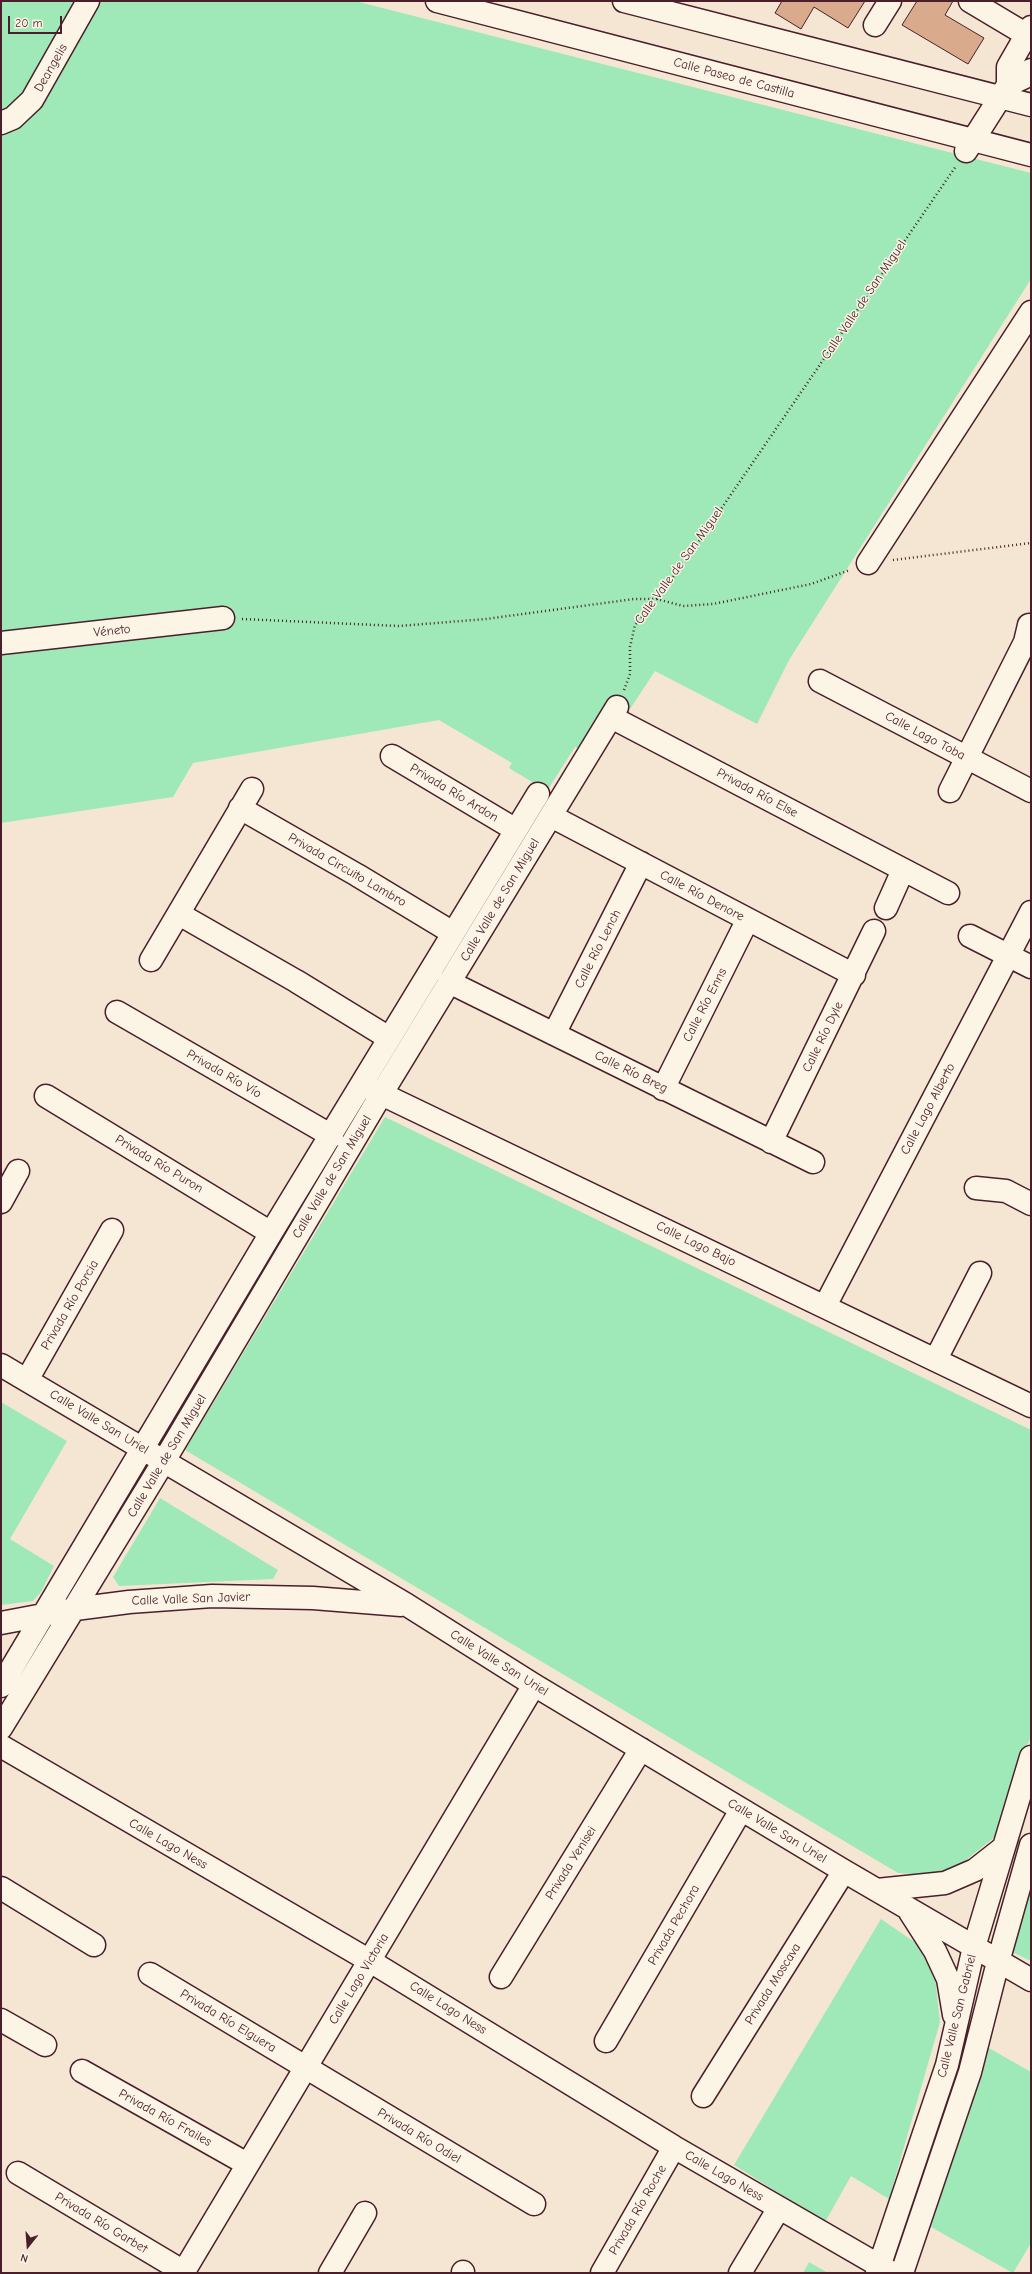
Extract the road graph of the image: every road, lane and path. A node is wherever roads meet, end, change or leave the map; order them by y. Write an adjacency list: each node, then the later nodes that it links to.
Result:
1 (88, 1): 11 (street, Deangelis)
2 (437, 1): 12 (street, Calle Paseo de Castilla)
3 (624, 1): 9 (street)
4 (890, 1): 6 (street)
5 (970, 1): 7 (street)
6 (875, 25)
7 (1029, 31): 9 (street)
8 (1031, 70): 9 (street)
9 (1004, 91): 10 (street); 12 (street)
10 (1031, 105)
11 (1, 123)
12 (969, 146): 13 (street, Calle Paseo de Castilla); 17 (path, Calle Valle de San Miguel)
13 (1031, 155)
14 (1031, 312): 16 (street)
15 (1031, 543): 16 (path)
16 (868, 563): 17 (path)
17 (657, 599): 18 (path); 23 (path, Calle Valle de San Miguel)
18 (223, 618): 20 (street, Véneto)
19 (1029, 625): 21 (street)
20 (1, 643)
21 (1024, 662): 25 (street)
22 (820, 681): 25 (street, Calle Lago Toba)
23 (614, 712): 31 (street, Calle Valle de San Miguel); 34 (street, Privada Río Else)
24 (392, 756): 32 (street, Privada Río Ardon)
25 (966, 757): 27 (street); 28 (street, Calle Lago Toba)
26 (252, 789): 30 (street)
27 (950, 791)
28 (1031, 791)
29 (538, 794): 32 (street, Calle Valle de San Miguel)
30 (240, 808): 38 (street); 41 (street, Privada Circuito Lambro)
31 (551, 816): 33 (street, Calle Río Denore); 47 (street, Calle Valle de San Miguel)
32 (516, 830): 41 (street, Calle Valle de San Miguel)
33 (642, 863): 39 (street, Calle Río Denore); 49 (street, Calle Río Lench)
34 (903, 870): 35 (street, Privada Río Else); 36 (street)
35 (948, 893)
36 (886, 908)
37 (1031, 912): 43 (street, Calle Lago Alberto)
38 (179, 914): 44 (street); 50 (street)
39 (748, 921): 46 (street, Calle Río Denore); 52 (street, Calle Río Enns)
40 (874, 931): 46 (street, Calle Río Dyle)
41 (453, 933): 50 (street, Calle Valle de San Miguel)
42 (970, 936): 43 (street)
43 (1008, 956): 45 (street); 65 (street, Calle Lago Alberto)
44 (151, 960)
45 (1031, 967)
46 (854, 975): 56 (street, Calle Río Dyle)
47 (449, 982): 49 (street, Calle Río Breg); 53 (street, Calle Valle de San Miguel)
48 (117, 1012): 55 (street, Privada Río Vío)
49 (554, 1034): 52 (street, Calle Río Breg)
50 (389, 1038): 51 (street, Calle Valle de San Miguel)
51 (361, 1085): 53 (street, Calle Lago Bajo); 55 (street, Calle Valle de San Miguel)
52 (663, 1088): 56 (street, Calle Río Breg)
53 (382, 1093): 65 (street, Calle Lago Bajo); 71 (street, Calle Valle de San Miguel)
54 (46, 1096): 63 (street, Privada Río Puron)
55 (332, 1136): 63 (street, Calle Valle de San Miguel)
56 (771, 1142): 57 (street, Calle Río Breg)
57 (813, 1162)
58 (18, 1171): 60 (street)
59 (976, 1188): 61 (street)
60 (1, 1202)
61 (1031, 1204)
62 (112, 1230): 68 (street, Privada Río Porcia)
63 (271, 1233): 70 (street, Calle Valle de San Miguel)
64 (980, 1273): 66 (street)
65 (825, 1306): 66 (street, Calle Lago Bajo)
66 (936, 1359): 69 (street, Calle Lago Bajo)
67 (1, 1365): 68 (street, Calle Valle San Uriel)
68 (27, 1380): 70 (street, Calle Valle San Uriel)
69 (1031, 1406)
70 (144, 1448): 71 (street, Calle Valle San Uriel); 74 (street, Calle Valle de San Miguel)
71 (164, 1461): 72 (street, Calle Valle San Uriel); 73 (street, Calle Valle de San Miguel)
72 (407, 1605): 73 (street, Calle Valle San Javier); 76 (street, Calle Valle San Uriel)
73 (75, 1609): 74 (street, Calle Valle San Javier); 78 (street, Calle Valle de San Miguel)
74 (44, 1616): 75 (street, Calle Valle San Javier); 77 (street, Calle Valle de San Miguel)
75 (1, 1623)
76 (534, 1685): 80 (street, Calle Valle San Uriel); 91 (street, Calle Lago Victoria)
77 (1, 1686)
78 (1, 1728)
79 (1, 1746): 91 (street, Calle Lago Ness)
80 (641, 1749): 82 (street, Calle Valle San Uriel); 94 (street, Privada Yenisei)
81 (1031, 1756): 84 (street, Calle Valle San Gabriel)
82 (741, 1810): 85 (street, Calle Valle San Uriel); 98 (street, Privada Pechora)
83 (1031, 1844): 92 (street, Calle Valle San Gabriel)
84 (1003, 1848): 87 (street); 90 (street, Calle Valle San Gabriel)
85 (844, 1871): 87 (street, Calle Valle San Uriel); 102 (street, Privada Moscava)
86 (1, 1888): 89 (street)
87 (877, 1890): 88 (street, Calle Valle San Uriel)
88 (907, 1908): 90 (street, Calle Valle San Uriel); 97 (street)
89 (94, 1945)
90 (974, 1948): 92 (street, Calle Valle San Uriel); 97 (street, Calle Valle San Gabriel)
91 (370, 1961): 100 (street, Calle Lago Victoria); 103 (street, Calle Lago Ness)
92 (998, 1962): 95 (street, Calle Valle San Uriel); 114 (street, Calle Valle San Gabriel)
93 (150, 1974): 100 (street, Privada Río Elguera)
94 (501, 1977)
95 (1031, 1980)
96 (1, 2020): 99 (street)
97 (955, 2028): 109 (street, Calle Valle San Gabriel)
98 (606, 2040)
99 (45, 2045)
100 (305, 2068): 104 (street, Calle Lago Victoria); 106 (street, Privada Río Odiel)
101 (82, 2072): 104 (street, Privada Río Frailes)
102 (702, 2096)
103 (674, 2147): 107 (street, Calle Lago Ness); 112 (street, Privada Río Roche)
104 (248, 2164): 110 (street, Calle Lago Victoria)
105 (18, 2173): 110 (street, Privada Río Garbet)
106 (534, 2204)
107 (779, 2208): 109 (street, Calle Lago Ness); 113 (street)
108 (365, 2213): 111 (street)
109 (883, 2271)
110 (183, 2273)
111 (330, 2273)
112 (602, 2273)
113 (740, 2273)
114 (902, 2273)

